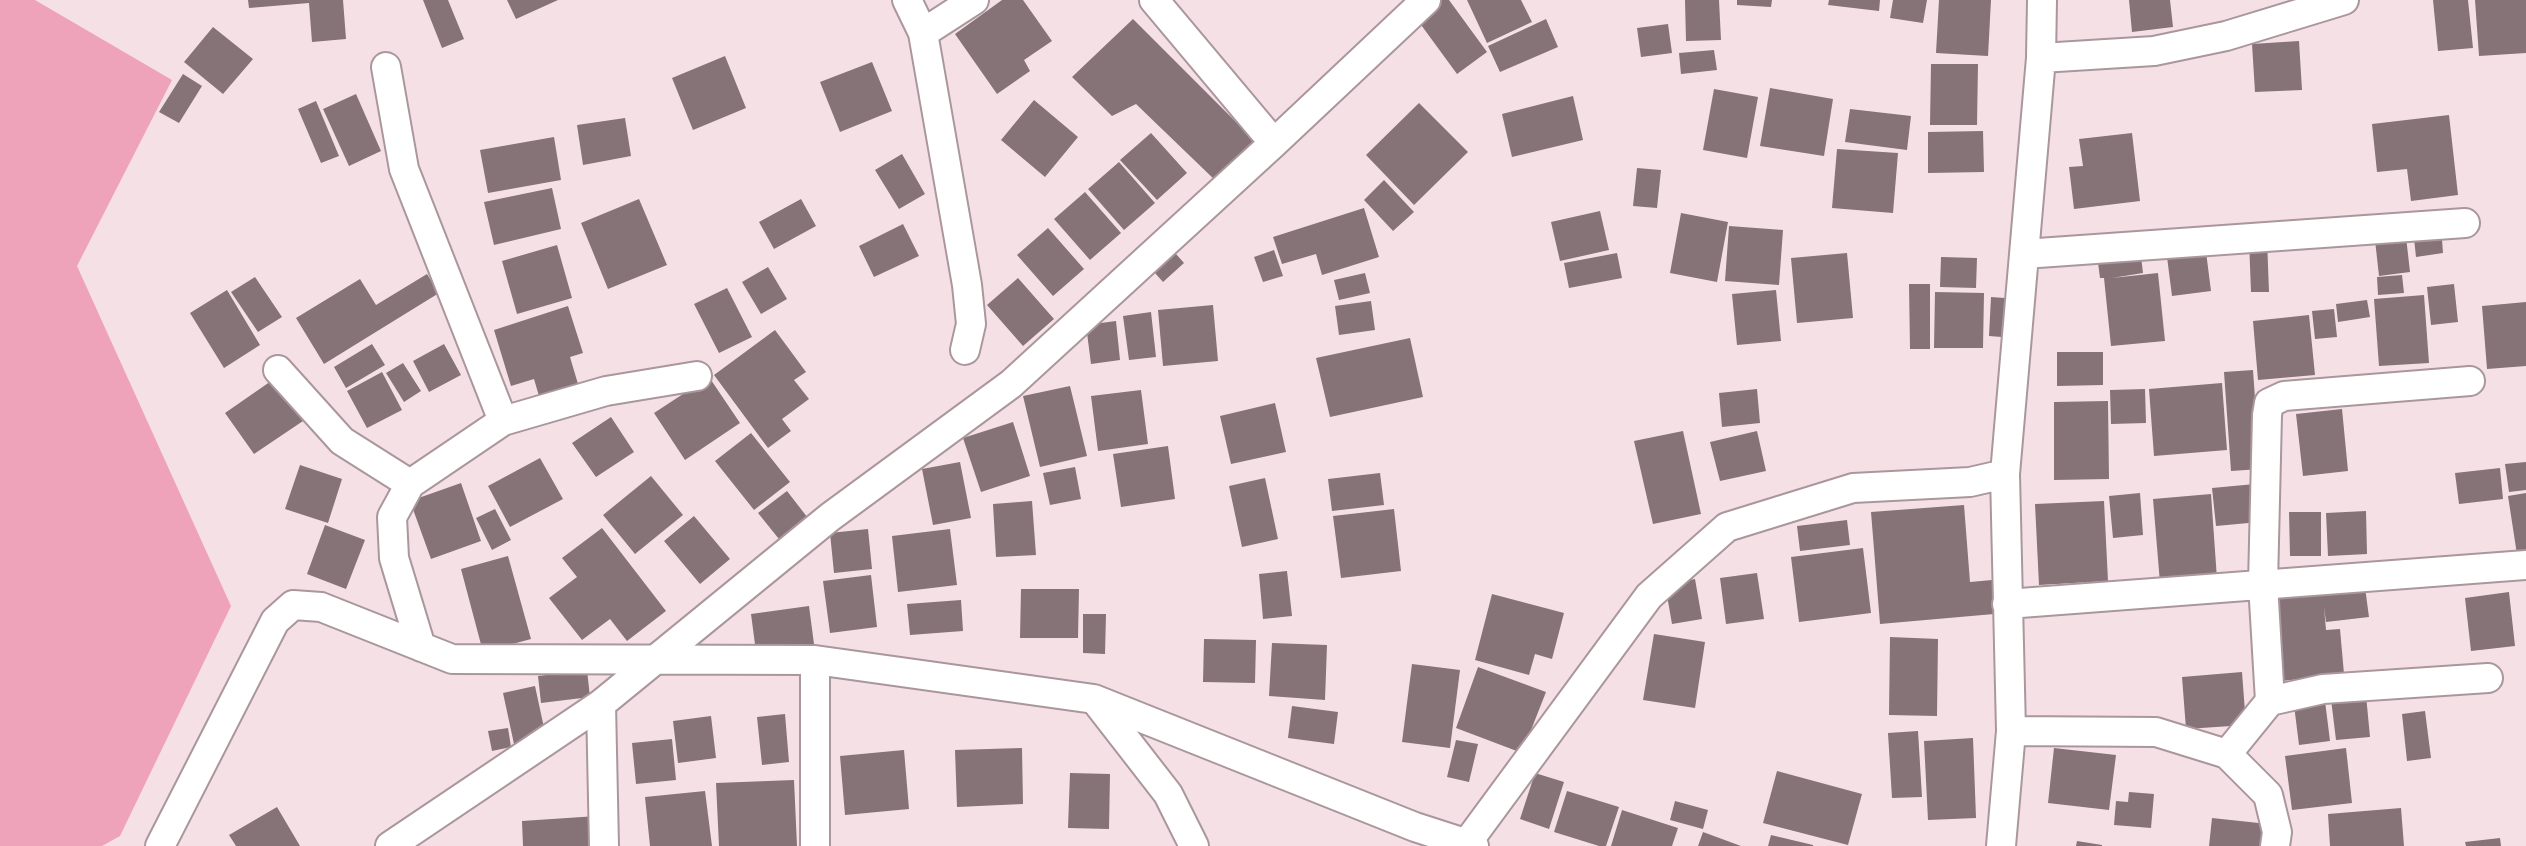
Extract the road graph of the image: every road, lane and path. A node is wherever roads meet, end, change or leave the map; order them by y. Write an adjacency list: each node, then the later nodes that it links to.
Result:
1 (907, 0): 7 (street)
2 (974, 0): 7 (street)
3 (1154, 0): 10 (street)
4 (1426, 0): 10 (street)
5 (2042, 0): 8 (street)
6 (2344, 0): 8 (street)
7 (922, 33): 13 (street)
8 (2041, 58): 12 (street)
9 (386, 68): 17 (street)
10 (1274, 143): 24 (street)
11 (2465, 223): 12 (street)
12 (2024, 254): 18 (street)
13 (965, 350)
14 (278, 370): 19 (street)
15 (697, 376): 17 (street)
16 (2470, 381): 21 (street)
17 (503, 421): 19 (street)
18 (2005, 474): 22 (street); 33 (street)
19 (411, 484): 23 (street)
20 (2526, 565): 21 (street)
21 (2263, 584): 22 (street); 28 (street)
22 (2007, 604): 30 (street)
23 (422, 647): 24 (street); 34 (street)
24 (655, 660): 25 (street); 29 (street)
25 (815, 660): 27 (street); 37 (street)
26 (2488, 678): 28 (street)
27 (1094, 699): 32 (street); 38 (street)
28 (2270, 701): 31 (street)
29 (601, 704): 35 (street); 36 (street)
30 (2011, 731): 31 (street); 39 (street)
31 (2227, 754): 40 (street)
32 (1408, 836): 33 (street)
33 (1471, 844)
34 (160, 846)
35 (390, 846)
36 (604, 846)
37 (815, 846)
38 (1194, 846)
39 (2001, 846)
40 (2275, 846)

